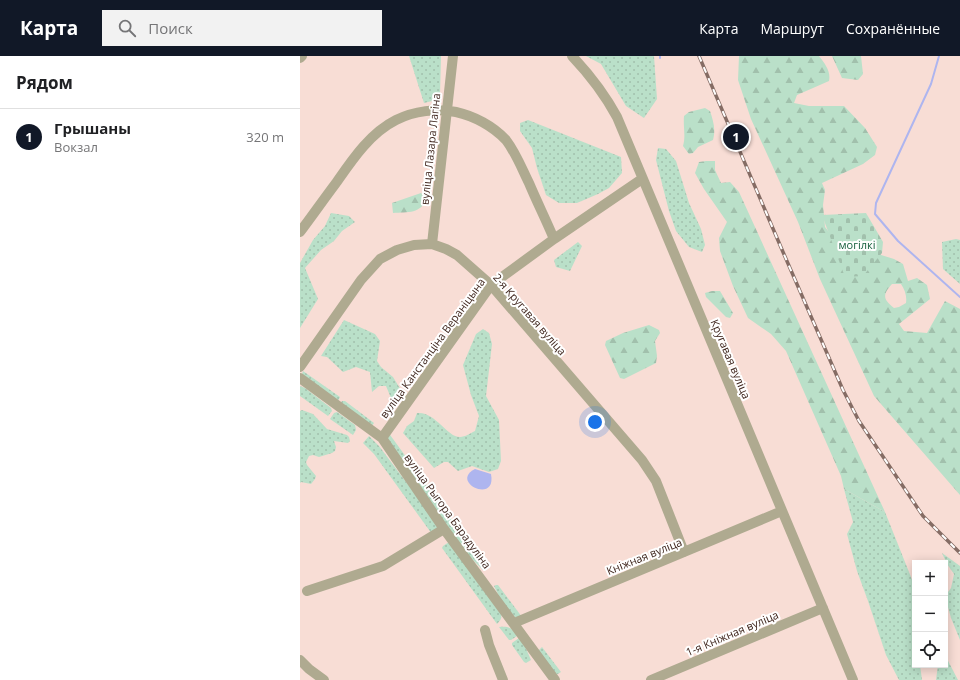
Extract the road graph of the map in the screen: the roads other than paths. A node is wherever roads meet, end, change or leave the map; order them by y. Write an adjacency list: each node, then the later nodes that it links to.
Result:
1 (453, 56): 3 (street, вуліца Лазара Лагіна)
2 (572, 56): 4 (street, Кругавая вуліца)
3 (446, 110): 5 (street); 6 (street); 7 (street, вуліца Лазара Лагіна)
4 (642, 179): 6 (street, вуліца Канстанціна Вераніцына); 12 (street, Кругавая вуліца)
5 (300, 232)
6 (554, 239): 8 (street, вуліца Канстанціна Вераніцына)
7 (432, 244): 8 (street, 2-я Кругавая вуліца); 9 (street, 2-я Кругавая вуліца)
8 (491, 284): 11 (street, вуліца Канстанціна Вераніцына); 14 (street, 2-я Кругавая вуліца)
9 (300, 367)
10 (300, 378): 11 (street, вуліца Рыгора Барадуліна)
11 (382, 438): 13 (street, вуліца Рыгора Барадуліна)
12 (782, 511): 14 (street, Кніжная вуліца); 16 (street, Кругавая вуліца)
13 (444, 529): 15 (street); 17 (street, вуліца Рыгора Барадуліна)
14 (684, 552): 17 (street, Кніжная вуліца)
15 (307, 591)
16 (822, 608): 23 (street, 1-я Кніжная вуліца); 24 (street, Кругавая вуліца)
17 (514, 622): 22 (street, вуліца Рыгора Барадуліна)
18 (485, 630): 21 (street)
19 (300, 660): 20 (street)
20 (324, 680)
21 (503, 680)
22 (555, 680)
23 (651, 680)
24 (853, 680)

